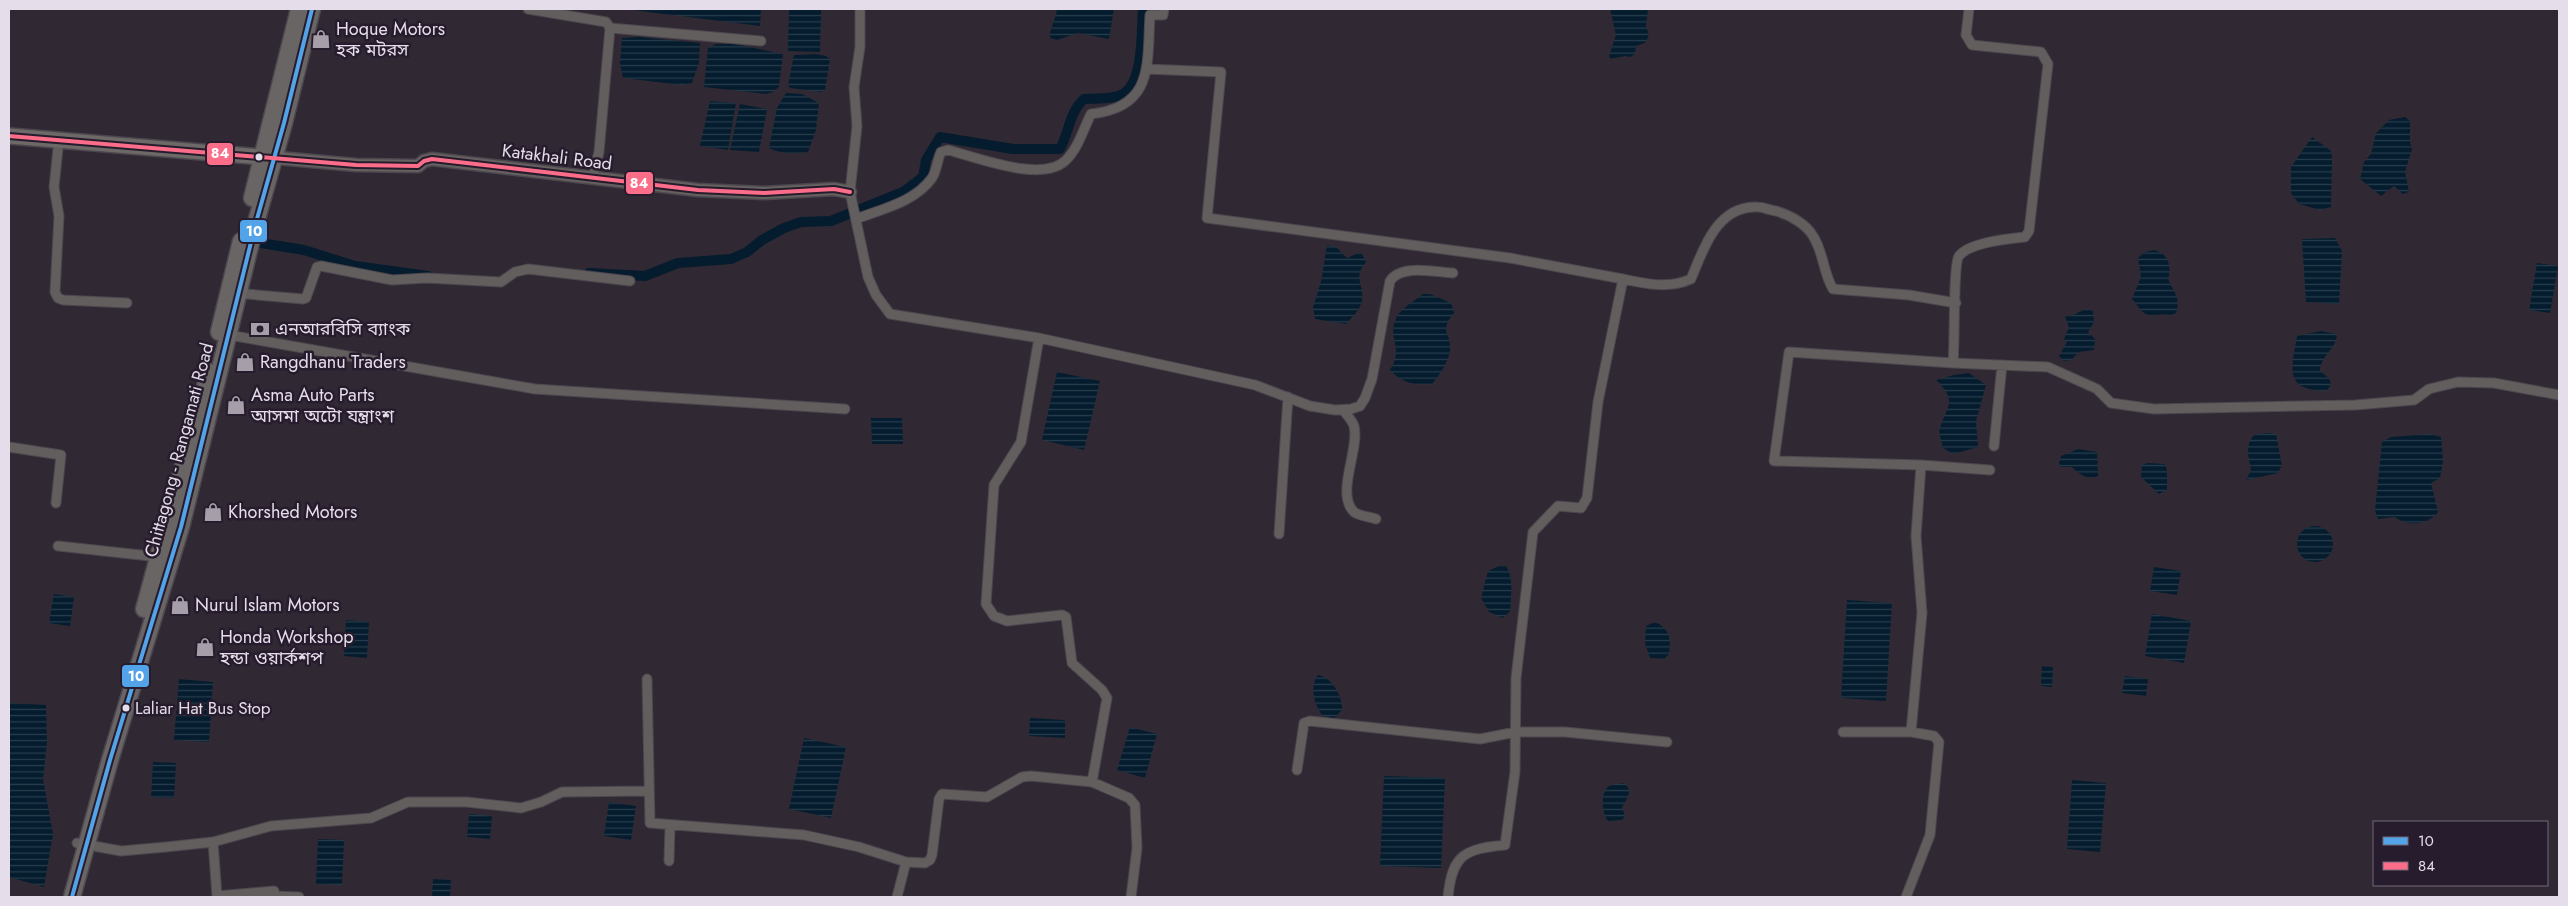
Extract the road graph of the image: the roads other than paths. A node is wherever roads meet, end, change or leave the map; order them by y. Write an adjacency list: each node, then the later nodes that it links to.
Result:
1 (298, 9): 12 (highway, Chittagong - Rangamati Road)
2 (312, 9): 12 (highway, Chittagong - Rangamati Road)
3 (528, 9): 7 (street)
4 (860, 9): 14 (street)
5 (1164, 9): 9 (street)
6 (1969, 9): 21 (street)
7 (610, 28): 8 (street); 13 (street)
8 (761, 41)
9 (1146, 68): 15 (street); 17 (street)
10 (9, 136): 11 (main road)
11 (59, 139): 12 (main road); 20 (street)
12 (268, 157): 13 (street, Katakhali Road); 19 (highway, Chittagong - Rangamati Road)
13 (592, 179): 14 (street, Katakhali Road)
14 (850, 192): 15 (street)
15 (856, 219): 23 (street)
16 (1453, 273): 29 (street)
17 (1623, 280): 21 (street); 40 (street)
18 (630, 281): 19 (street)
19 (234, 293): 22 (highway, Chittagong - Rangamati Road); 38 (highway, Chittagong - Rangamati Road)
20 (127, 303)
21 (1956, 303): 24 (street)
22 (229, 335): 28 (street); 49 (highway, Chittagong - Rangamati Road)
23 (1039, 338): 27 (street); 45 (street)
24 (1953, 363): 25 (street); 32 (street)
25 (2002, 365): 26 (street); 30 (street)
26 (2559, 395)
27 (1288, 397): 29 (street); 36 (street)
28 (845, 409)
29 (1343, 410): 35 (street)
30 (1994, 446)
31 (9, 448): 34 (street)
32 (1921, 465): 33 (street); 42 (street)
33 (1990, 470)
34 (56, 503)
35 (1376, 519)
36 (1279, 534)
37 (58, 546): 38 (street)
38 (159, 557): 49 (highway, Chittagong - Rangamati Road)
39 (647, 679): 46 (street)
40 (1516, 732): 43 (street); 44 (street); 57 (street)
41 (1843, 732): 42 (street)
42 (1910, 732): 58 (street)
43 (1667, 742)
44 (1297, 770)
45 (1092, 782): 51 (street); 56 (street)
46 (648, 791): 47 (street); 48 (street)
47 (670, 826): 50 (street); 51 (street)
48 (213, 842): 49 (street); 54 (street)
49 (82, 844): 52 (highway, Chittagong - Rangamati Road); 53 (highway, Chittagong - Rangamati Road)
50 (669, 861)
51 (906, 862): 55 (street)
52 (61, 897)
53 (72, 897)
54 (299, 897)
55 (897, 897)
56 (1131, 897)
57 (1448, 897)
58 (1906, 897)

